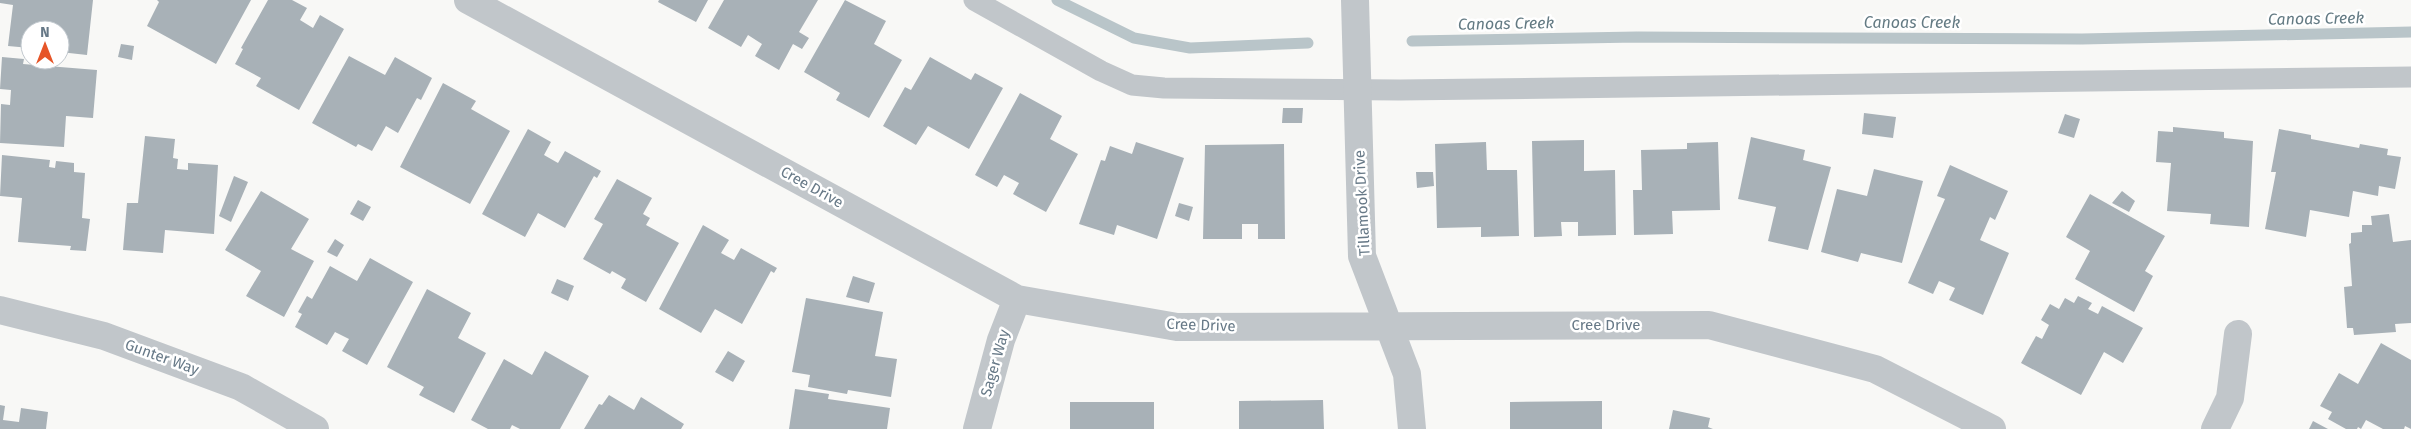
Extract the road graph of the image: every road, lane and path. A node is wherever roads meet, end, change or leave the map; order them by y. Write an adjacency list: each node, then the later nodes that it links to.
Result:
1 (468, 0): 6 (street, Cree Drive)
2 (974, 0): 5 (lane)
3 (1355, 0): 5 (street, Tillamook Drive)
4 (2411, 77): 5 (lane)
5 (1358, 89): 8 (street, Tillamook Drive)
6 (1017, 299): 8 (street, Cree Drive); 11 (street, Sager Way)
7 (0, 310): 10 (street, Gunter Way)
8 (1389, 326): 12 (street, Tillamook Drive); 13 (street, Cree Drive)
9 (2238, 334): 14 (street)
10 (315, 429)
11 (977, 429)
12 (1412, 429)
13 (1992, 429)
14 (2215, 429)

